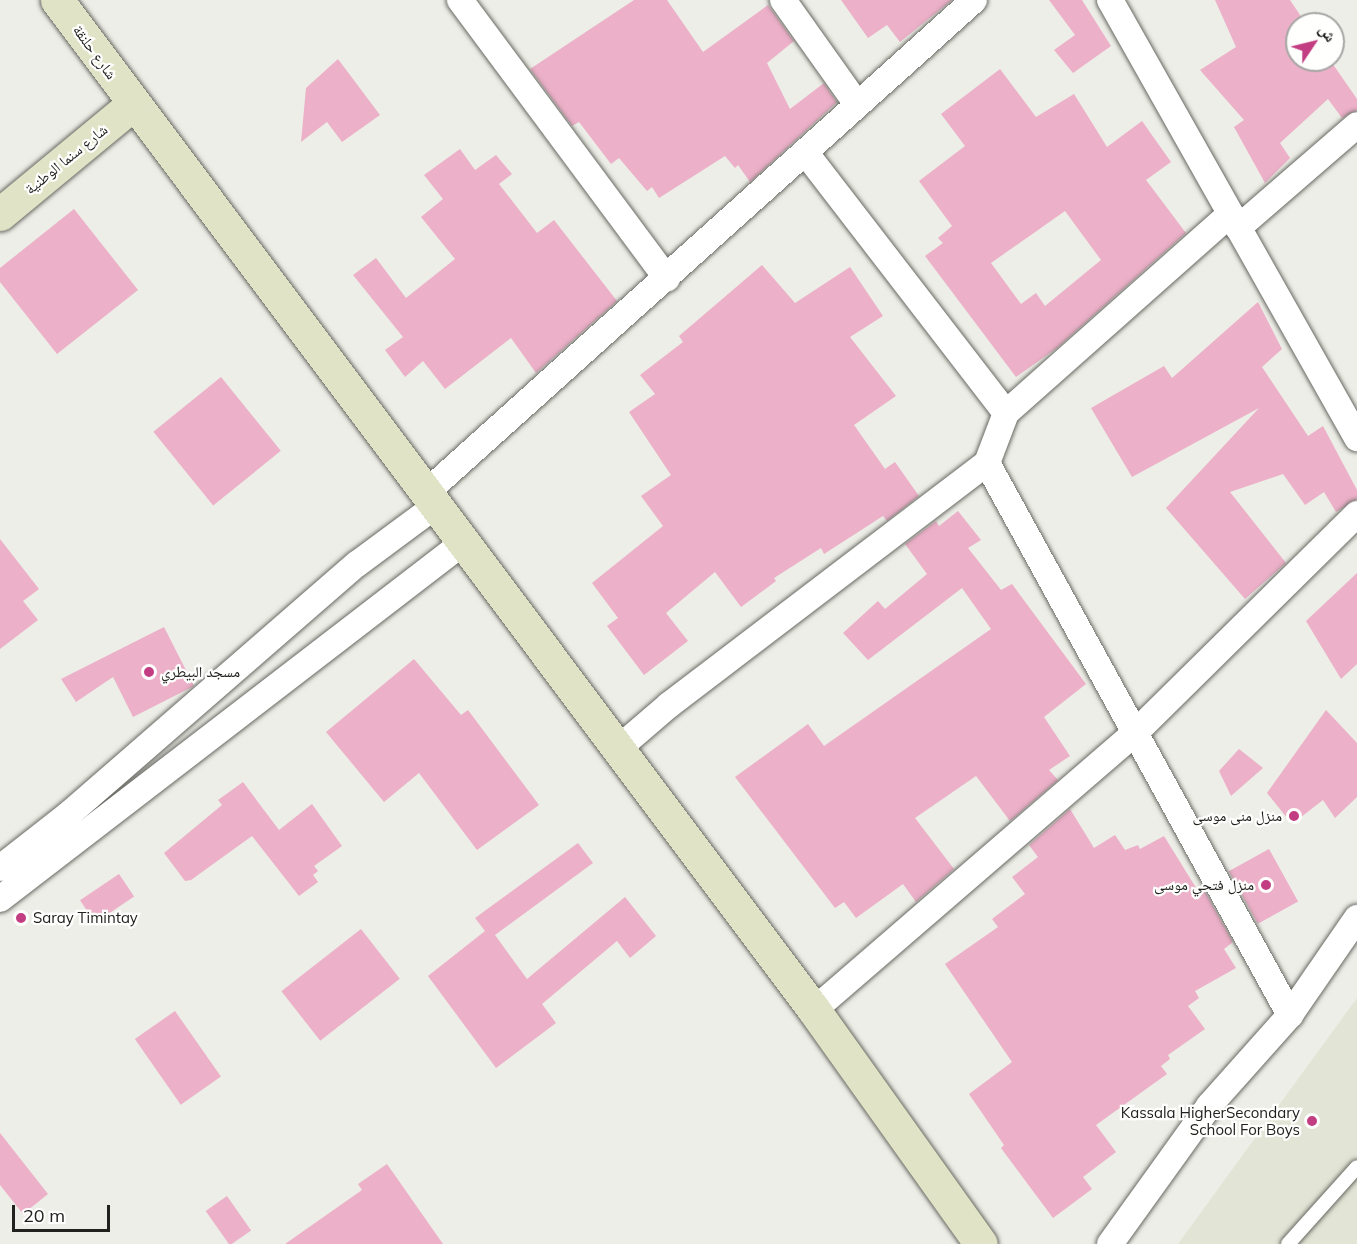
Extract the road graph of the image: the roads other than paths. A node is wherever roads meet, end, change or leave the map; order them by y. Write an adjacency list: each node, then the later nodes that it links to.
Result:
1 (57, 0): 6 (street, شارع حلنقة)
2 (460, 0): 12 (street)
3 (783, 0): 7 (street)
4 (974, 0): 7 (street)
5 (1110, 0): 11 (street)
6 (133, 104): 10 (street, شارع سنما الوطنية); 16 (street, شارع حلنقة)
7 (857, 104): 9 (street)
8 (1357, 125): 11 (street)
9 (805, 152): 12 (street); 13 (street)
10 (0, 214)
11 (1234, 221): 13 (street); 14 (street)
12 (667, 279): 16 (street)
13 (1006, 413): 15 (street)
14 (1357, 438)
15 (987, 463): 19 (street); 20 (street)
16 (433, 498): 18 (street, شارع حلنقة); 21 (street)
17 (1357, 514): 19 (street)
18 (464, 542): 20 (street, شارع حلنقة); 22 (street)
19 (1134, 733): 24 (street); 25 (street)
20 (619, 748): 24 (street, شارع حلنقة)
21 (0, 868)
22 (0, 899)
23 (1357, 918): 25 (street)
24 (814, 1010): 27 (street, شارع حلنقة)
25 (1290, 1015): 28 (street)
26 (1357, 1167): 29 (lane)
27 (981, 1244)
28 (1110, 1244)
29 (1288, 1244)

